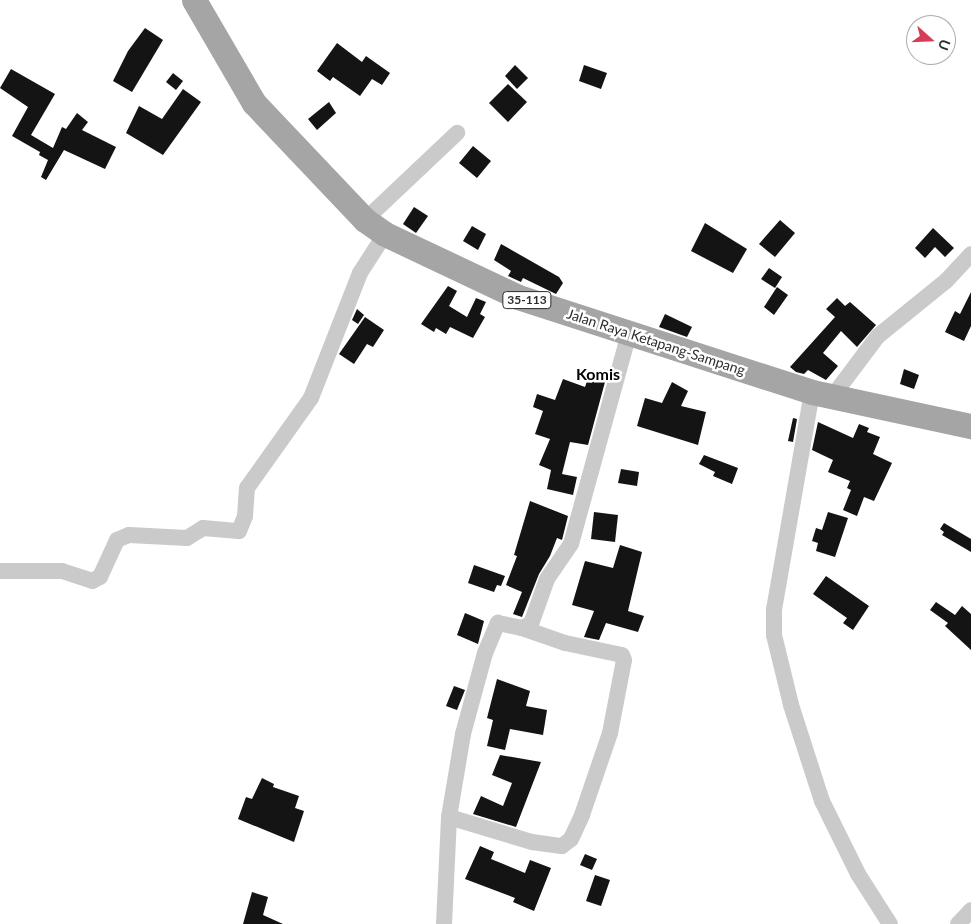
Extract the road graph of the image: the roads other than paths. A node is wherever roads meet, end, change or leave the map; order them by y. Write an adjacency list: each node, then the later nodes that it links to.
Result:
1 (194, 0): 3 (main road, Jalan Raya Ketapang-Sampang / 35-113)
2 (457, 133): 3 (street)
3 (365, 220): 4 (main road, Jalan Raya Ketapang-Sampang / 35-113)
4 (386, 234): 6 (main road, Jalan Raya Ketapang-Sampang / 35-113); 9 (street)
5 (971, 254): 7 (street)
6 (629, 333): 7 (main road, Jalan Raya Ketapang-Sampang / 35-113); 10 (street)
7 (822, 395): 8 (main road, Jalan Raya Ketapang-Sampang / 35-113); 14 (street)
8 (971, 426)
9 (0, 571)
10 (522, 628): 11 (street); 11 (street)
11 (449, 818): 13 (street)
12 (971, 910): 15 (street)
13 (444, 924)
14 (890, 924)
15 (958, 924)

